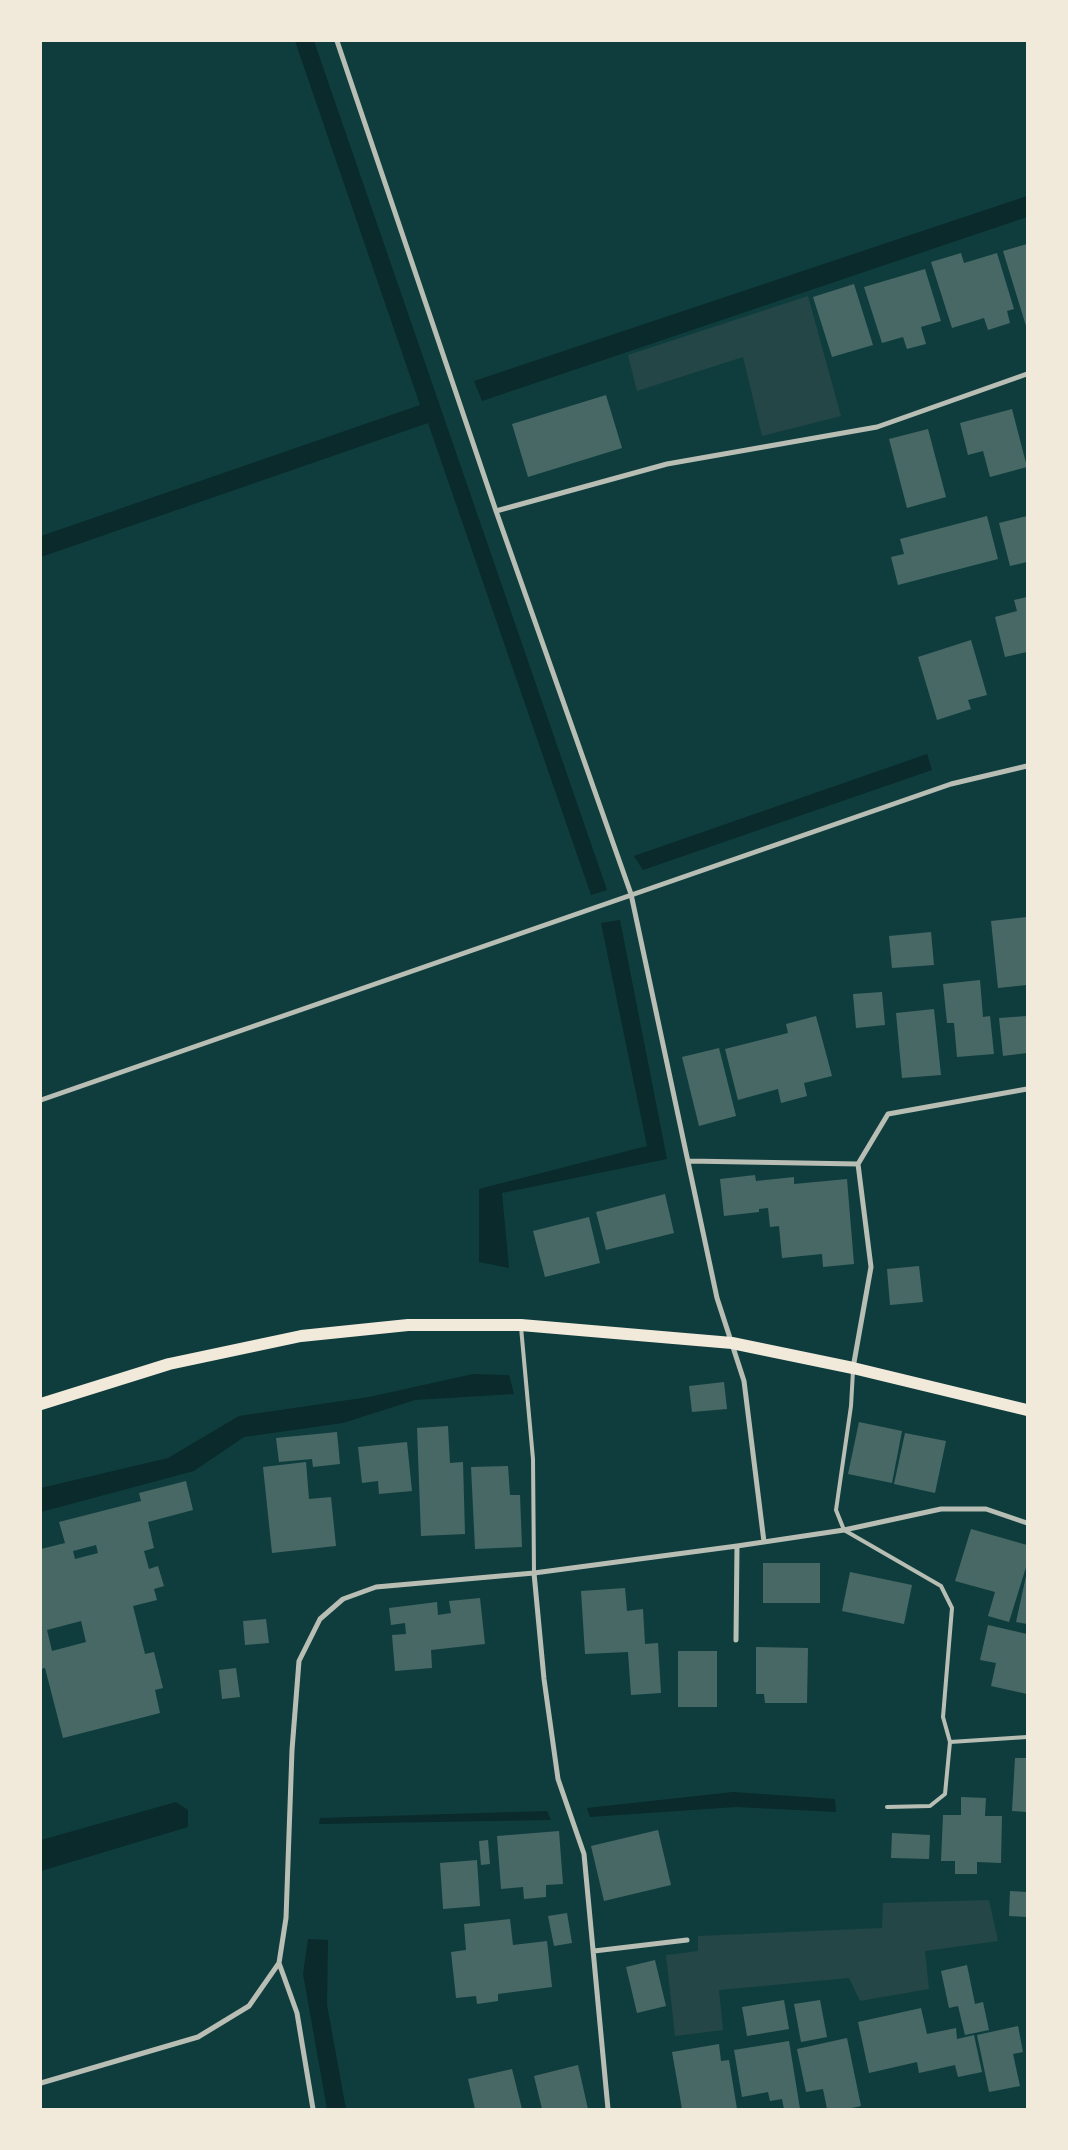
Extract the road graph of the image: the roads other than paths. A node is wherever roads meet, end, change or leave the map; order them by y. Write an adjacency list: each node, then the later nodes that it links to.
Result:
1 (337, 41): 3 (street)
2 (1027, 374): 3 (street)
3 (496, 511): 5 (street)
4 (1027, 766): 5 (street)
5 (631, 894): 7 (street); 8 (street)
6 (1027, 1089): 9 (street)
7 (41, 1100)
8 (688, 1161): 9 (street); 11 (street)
9 (858, 1164): 12 (street)
10 (521, 1325): 11 (main road); 13 (main road); 19 (lane)
11 (732, 1344): 12 (main road); 17 (street)
12 (853, 1368): 14 (main road); 16 (lane)
13 (41, 1404)
14 (1027, 1410)
15 (1027, 1522): 16 (street)
16 (844, 1530): 17 (street); 22 (lane)
17 (764, 1542): 18 (street)
18 (737, 1546): 19 (street); 20 (street)
19 (534, 1573): 25 (street); 26 (street)
20 (736, 1640)
21 (1027, 1737): 22 (lane)
22 (950, 1742): 23 (lane)
23 (887, 1807)
24 (687, 1940): 25 (street)
25 (594, 1951): 29 (street)
26 (279, 1963): 27 (street); 28 (street)
27 (41, 2083)
28 (313, 2109)
29 (608, 2109)

